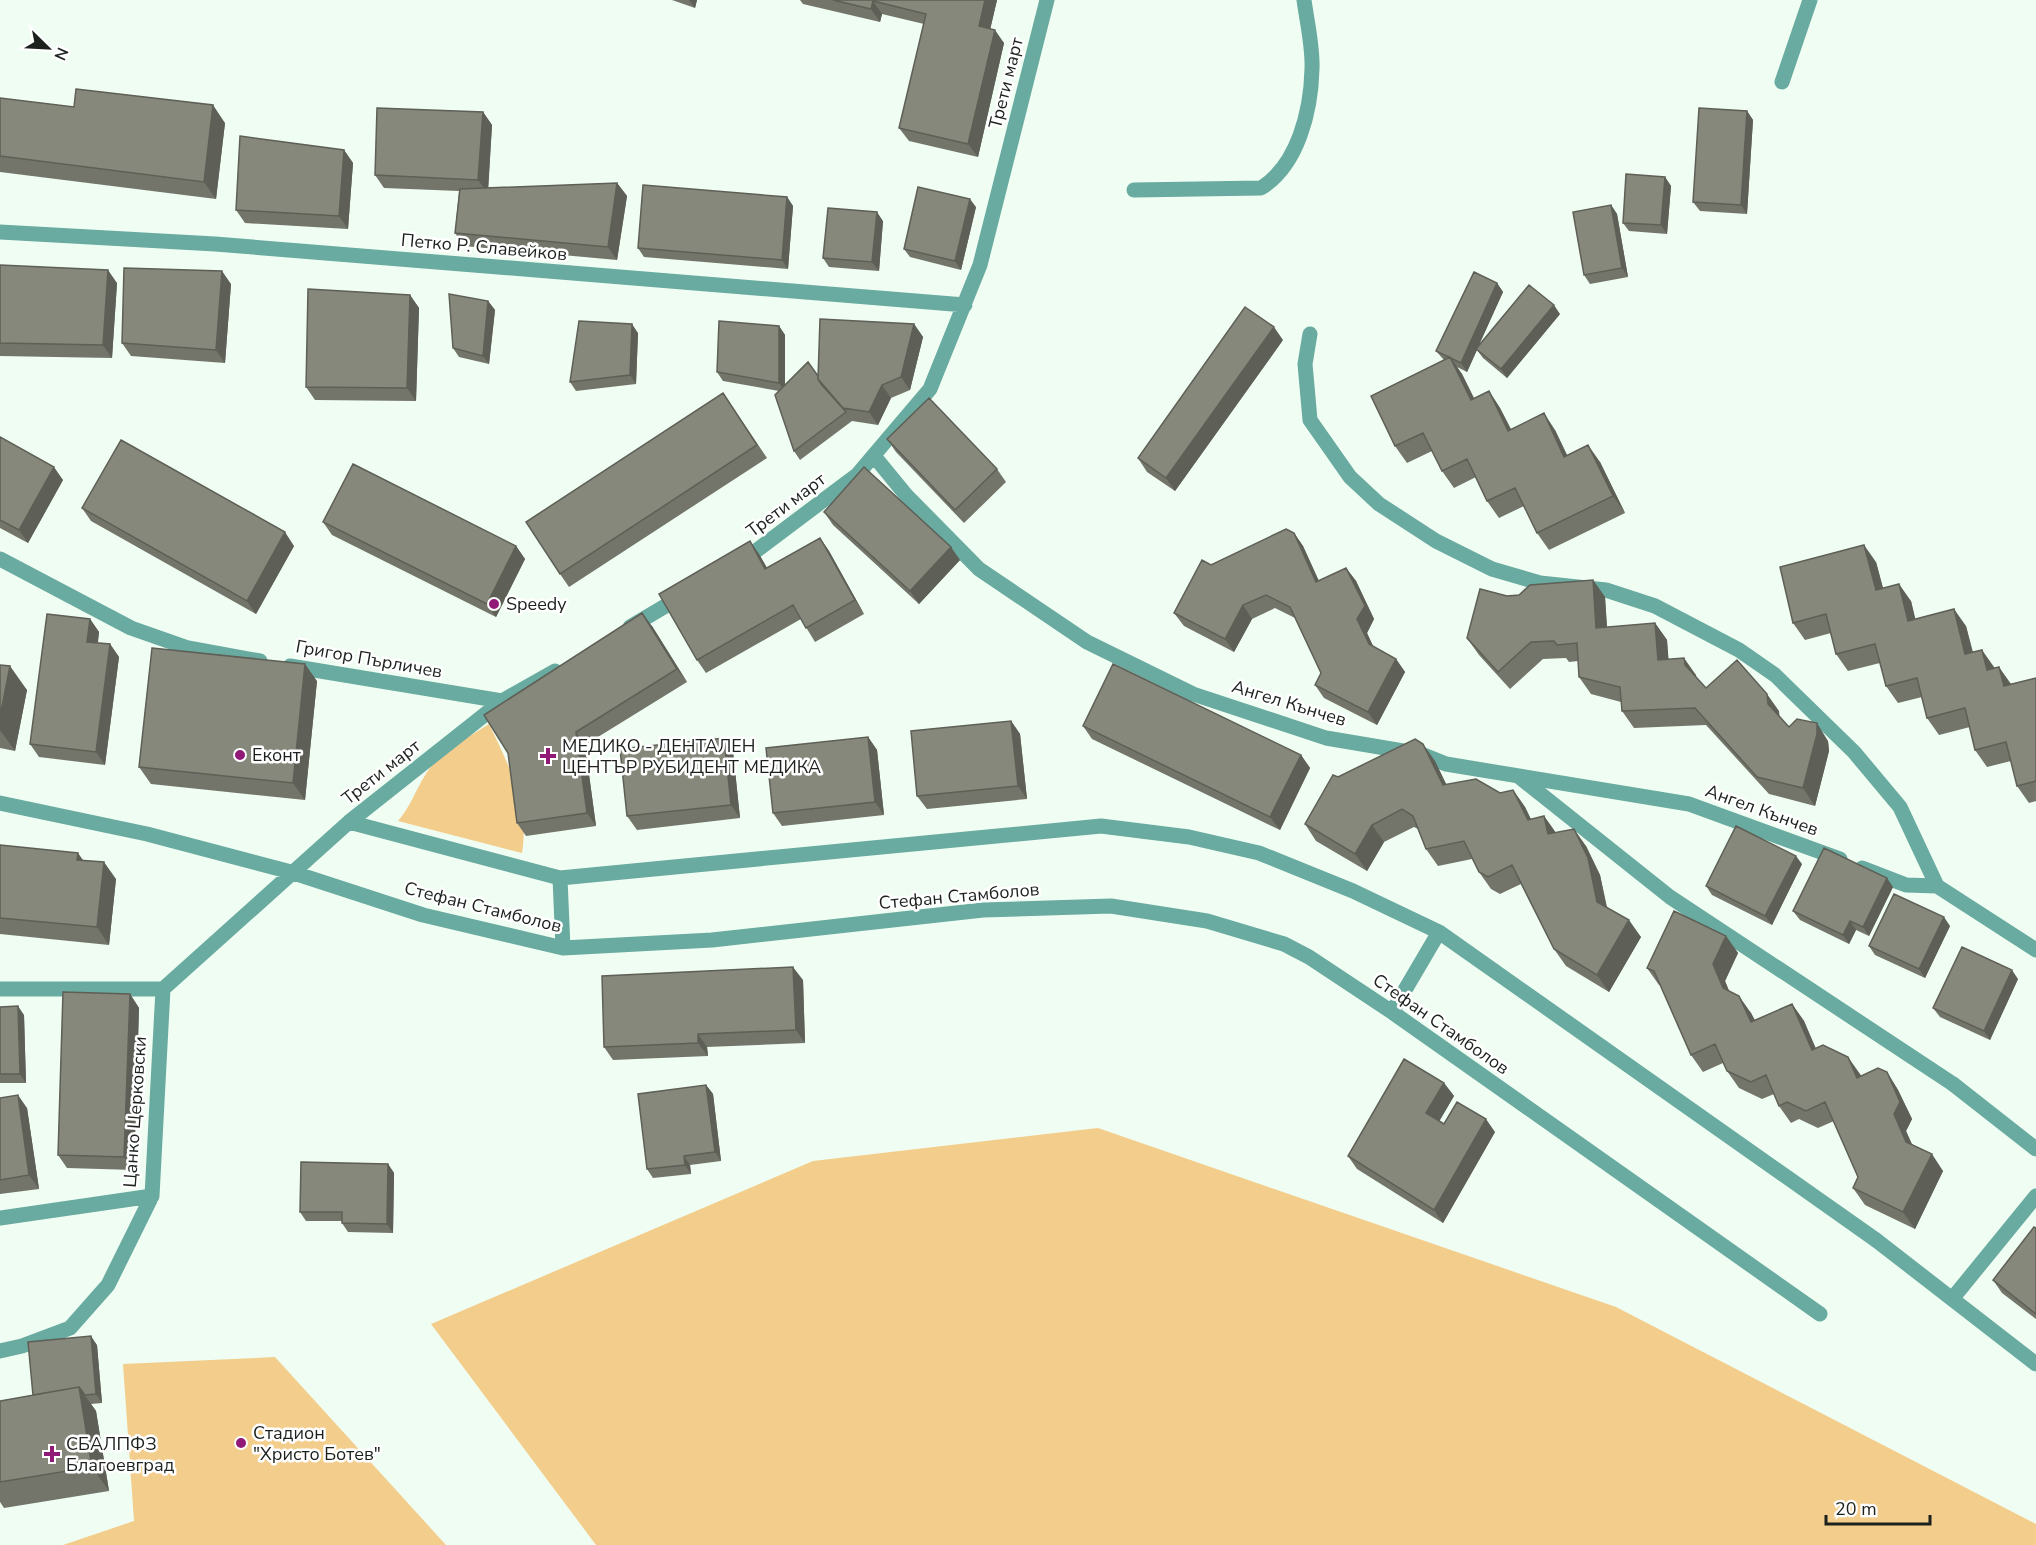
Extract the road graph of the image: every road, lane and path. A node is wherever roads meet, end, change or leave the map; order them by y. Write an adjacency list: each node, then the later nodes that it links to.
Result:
1 (1047, 0): 7 (street, Трети март)
2 (1304, 0): 5 (street)
3 (1810, 0): 4 (street)
4 (1782, 82)
5 (1134, 190)
6 (0, 232): 7 (street, Петко Р. Славейков)
7 (965, 305): 9 (street, Трети март)
8 (1310, 334): 21 (street)
9 (874, 456): 11 (street, Трети март); 16 (street, Ангел Кънчев)
10 (0, 559): 15 (street, Григор Пърличев)
11 (732, 568)
12 (701, 586): 13 (street)
13 (620, 633)
14 (570, 662): 15 (street, Трети март)
15 (502, 701): 18 (street, Трети март)
16 (1518, 776): 21 (street, Ангел Кънчев); 28 (street)
17 (0, 803): 19 (street, Стефан Стамболов)
18 (349, 822): 19 (street, Трети март); 20 (street)
19 (291, 872): 23 (street, Стефан Стамболов); 26 (street, Трети март)
20 (560, 878): 22 (street); 23 (street)
21 (1937, 886): 24 (street)
22 (1439, 932): 27 (street); 32 (street)
23 (563, 948): 27 (street, Стефан Стамболов)
24 (2036, 950)
25 (0, 989): 26 (street)
26 (163, 989): 29 (street, Цанко Церковски)
27 (1392, 1012): 33 (street, Стефан Стамболов)
28 (2036, 1149)
29 (152, 1196): 31 (street, Цанко Церковски); 34 (street)
30 (2036, 1196): 32 (street)
31 (0, 1218)
32 (1952, 1299): 35 (street)
33 (1820, 1314)
34 (0, 1351)
35 (2036, 1364)

